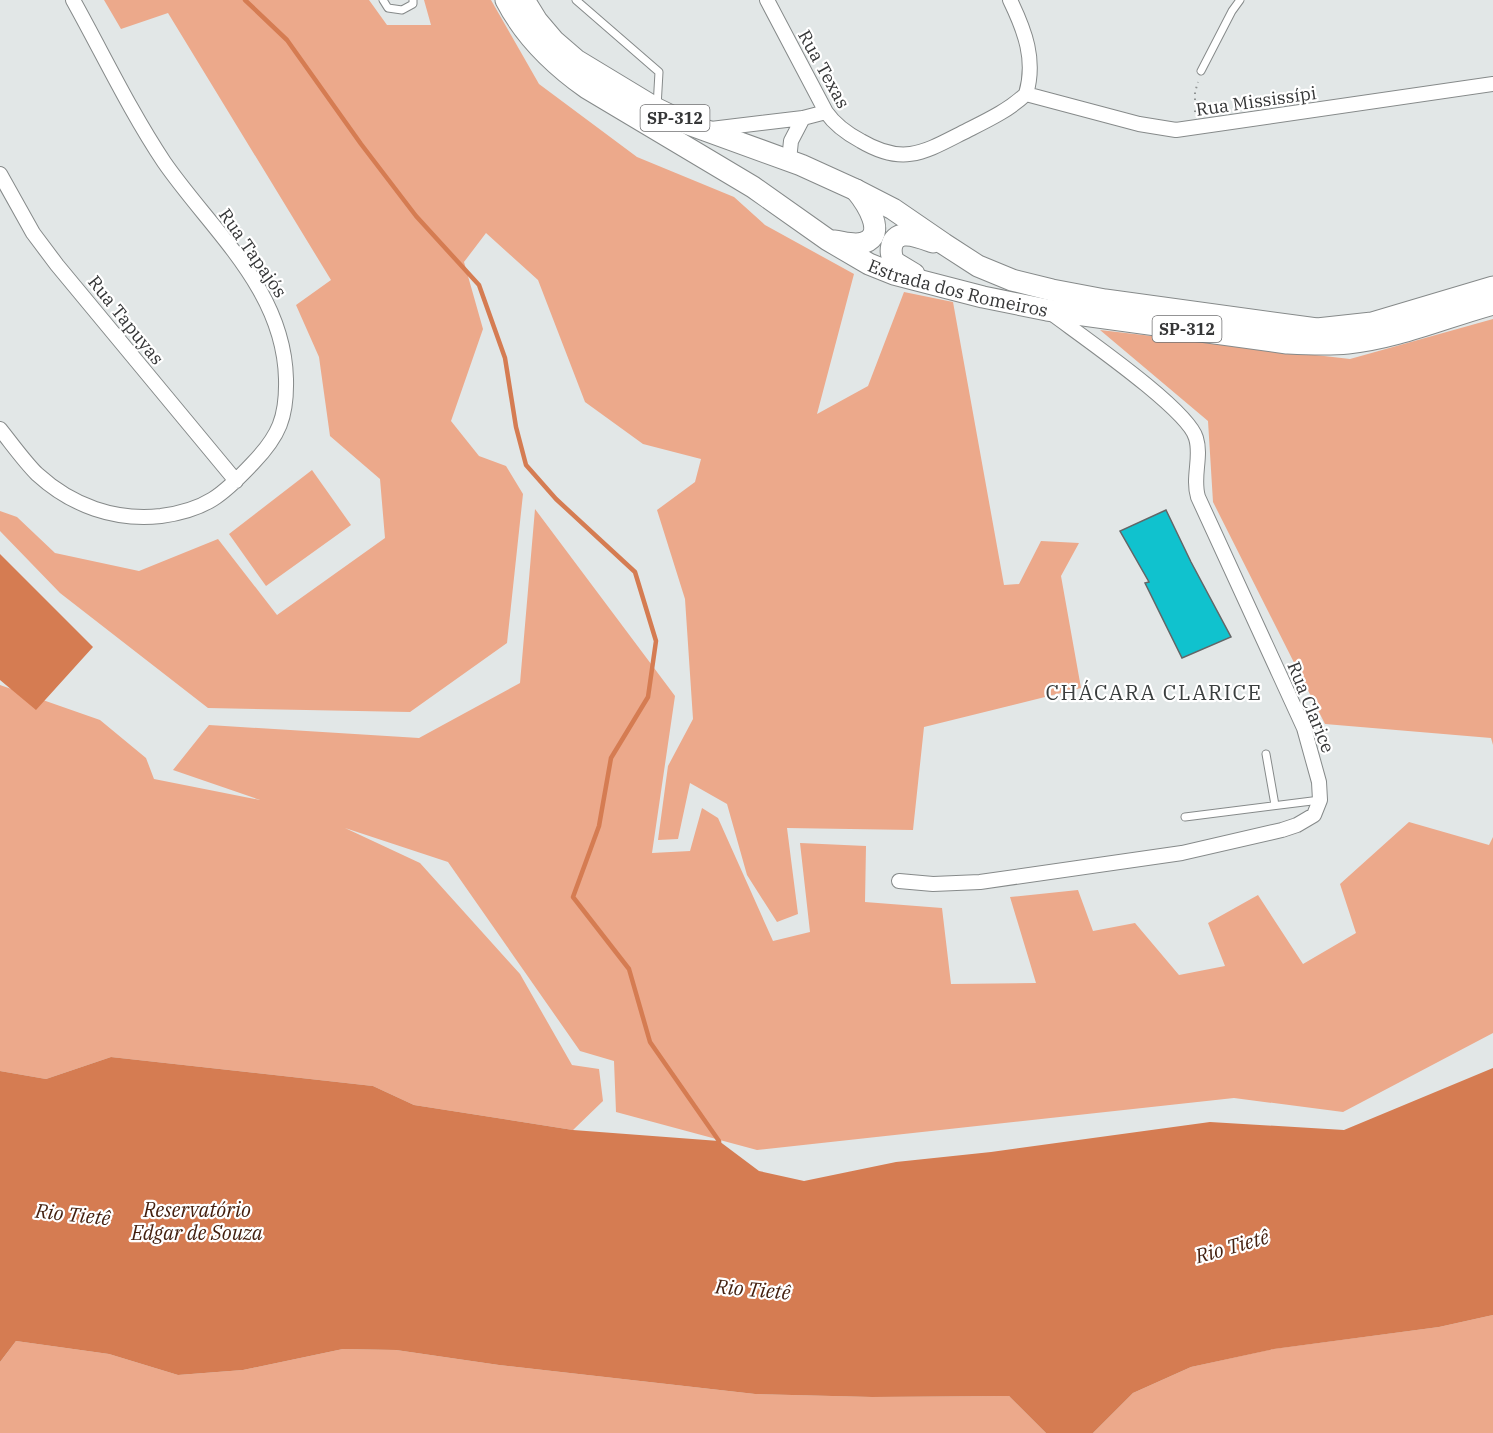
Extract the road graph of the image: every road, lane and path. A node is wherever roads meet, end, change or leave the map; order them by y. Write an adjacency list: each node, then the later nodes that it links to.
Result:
1 (73, 0): 28 (street, Rua Tapajós)
2 (383, 0): 3 (lane)
3 (413, 0)
4 (506, 0): 21 (main road, Estrada dos Romeiros / SP-312)
5 (525, 0): 13 (main road, Estrada dos Romeiros / SP-312)
6 (576, 0): 13 (lane)
7 (767, 0): 14 (street, Rua Texas)
8 (1010, 0): 12 (street)
9 (1240, 0): 10 (lane)
10 (1201, 71): 16 (path)
11 (1493, 84): 16 (street, Rua Mississípi)
12 (1026, 94): 14 (street, Rua Texas); 16 (street, Rua Mississípi)
13 (657, 109): 17 (main road, Estrada dos Romeiros / SP-312)
14 (825, 112): 15 (street)
15 (803, 118): 17 (street); 18 (street)
16 (1196, 128)
17 (706, 130): 18 (main road, Estrada dos Romeiros / SP-312)
18 (789, 160): 20 (main road, Estrada dos Romeiros / SP-312)
19 (0, 174): 28 (street, Rua Tapuyas)
20 (856, 190): 21 (main road); 22 (main road, Estrada dos Romeiros / SP-312)
21 (828, 240): 23 (main road, Estrada dos Romeiros / SP-312)
22 (944, 244): 23 (main road); 24 (main road, Estrada dos Romeiros / SP-312)
23 (933, 285): 26 (main road, Estrada dos Romeiros / SP-312)
24 (1493, 287)
25 (1493, 304): 26 (main road, Estrada dos Romeiros / SP-312)
26 (1047, 310): 30 (street, Rua Clarice)
27 (0, 429): 28 (street, Rua Tapajós)
28 (236, 481)
29 (1266, 754): 31 (lane)
30 (1320, 800): 31 (lane); 33 (street)
31 (1275, 805): 32 (lane)
32 (1185, 817)
33 (899, 881)

